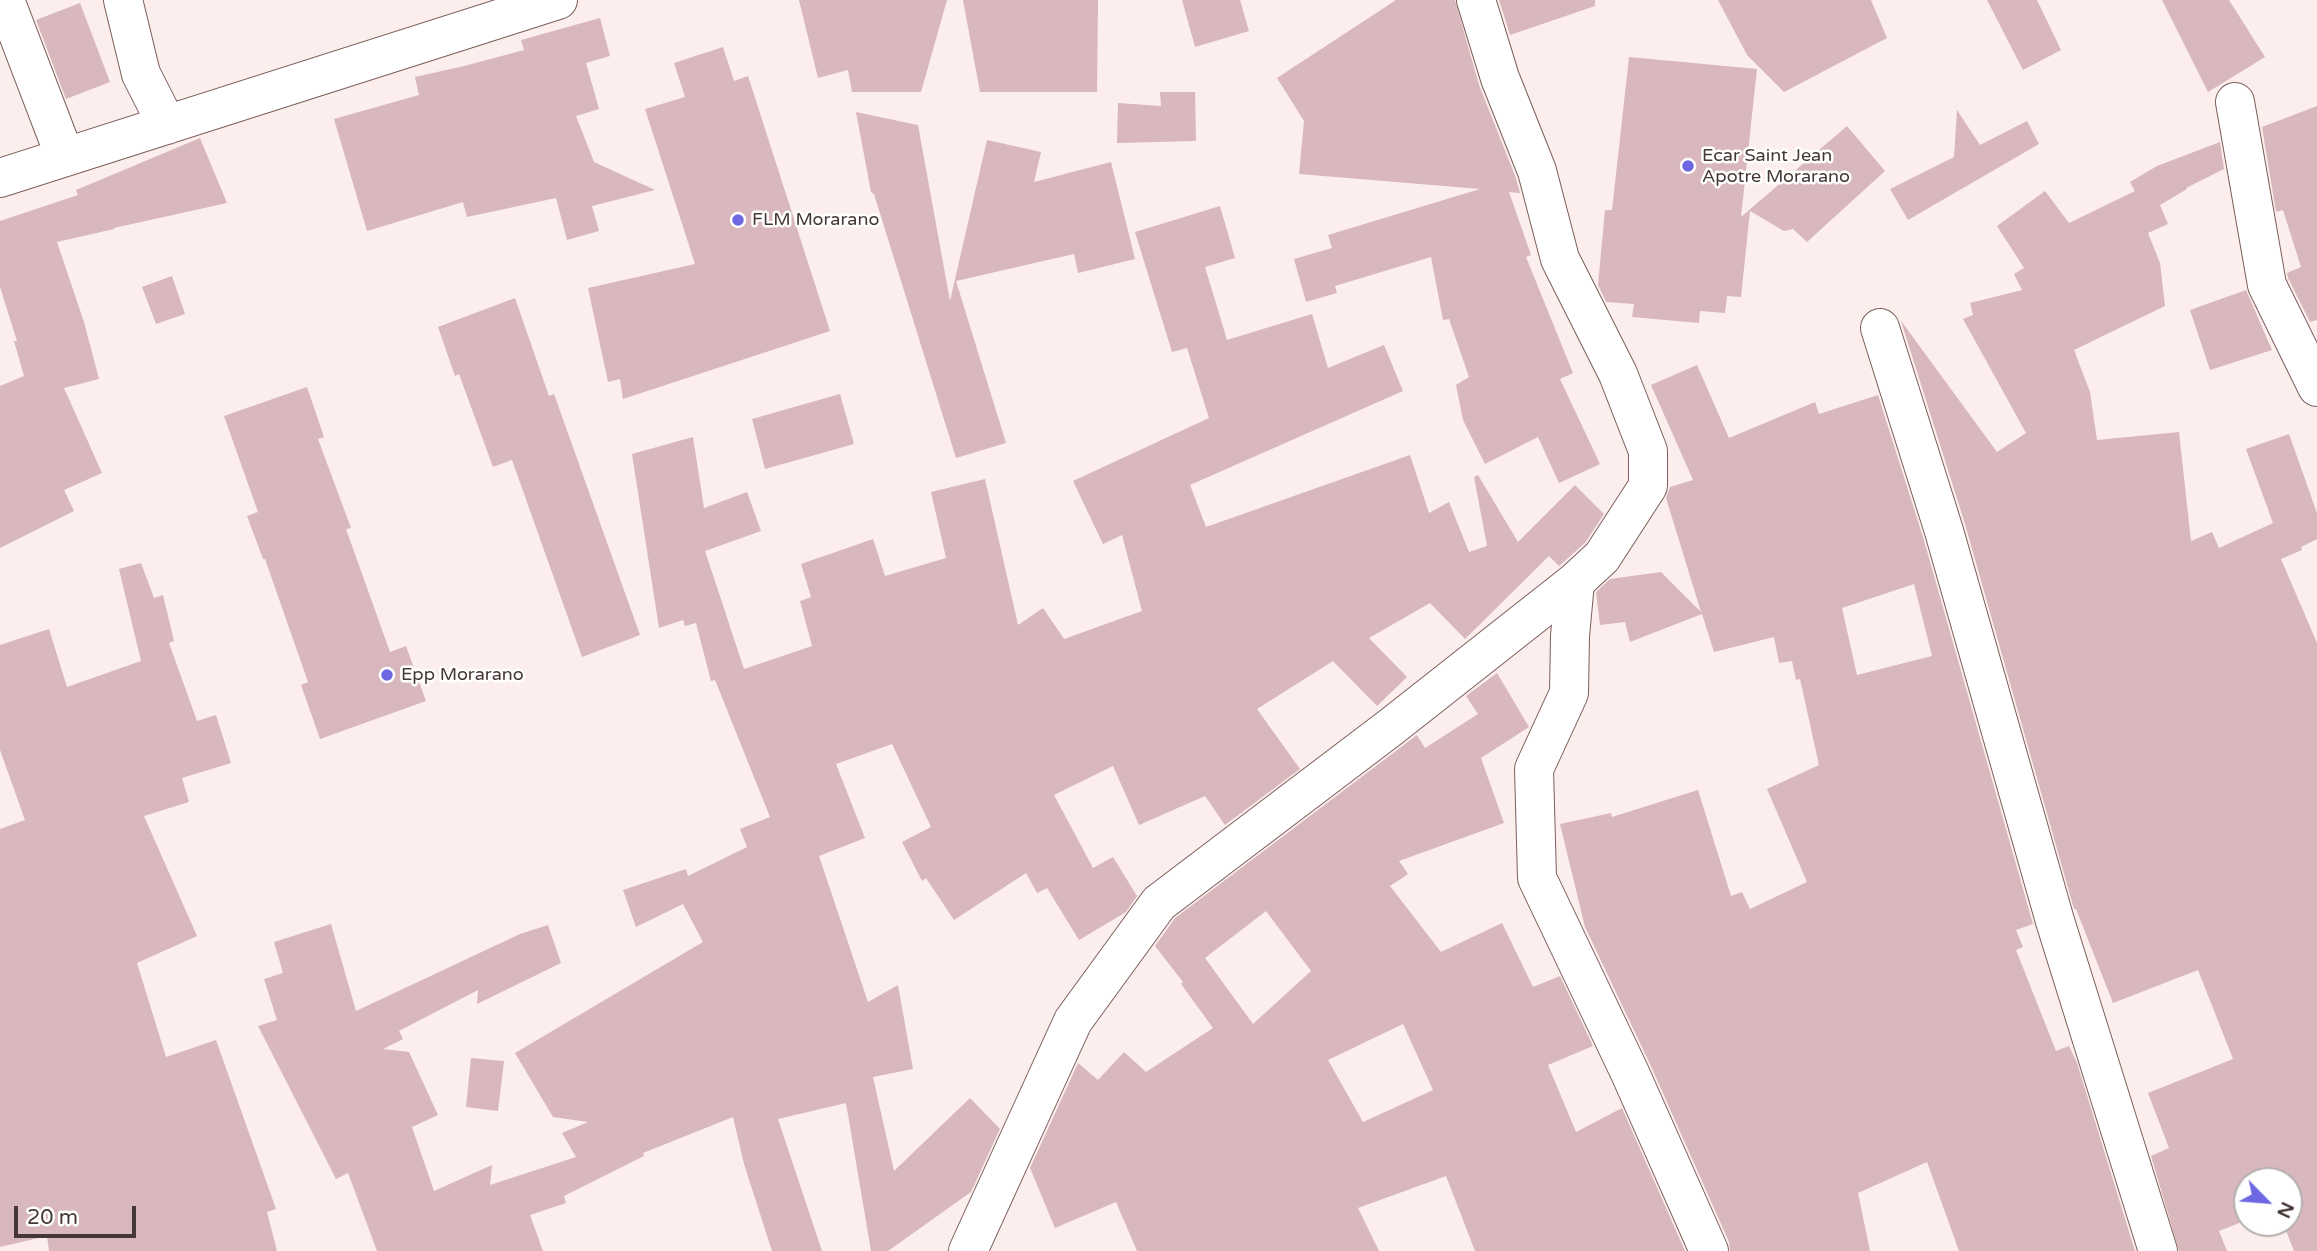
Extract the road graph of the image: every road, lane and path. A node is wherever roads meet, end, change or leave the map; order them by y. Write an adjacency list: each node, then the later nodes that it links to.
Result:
1 (5, 0): 7 (street)
2 (123, 0): 6 (street)
3 (558, 0): 6 (street)
4 (1476, 0): 11 (street)
5 (2235, 102): 10 (street)
6 (167, 125): 7 (street)
7 (65, 157): 8 (street)
8 (0, 178)
9 (1880, 328): 14 (street)
10 (2317, 387)
11 (1575, 582): 12 (street); 13 (street)
12 (968, 1251)
13 (1709, 1251)
14 (2158, 1251)

